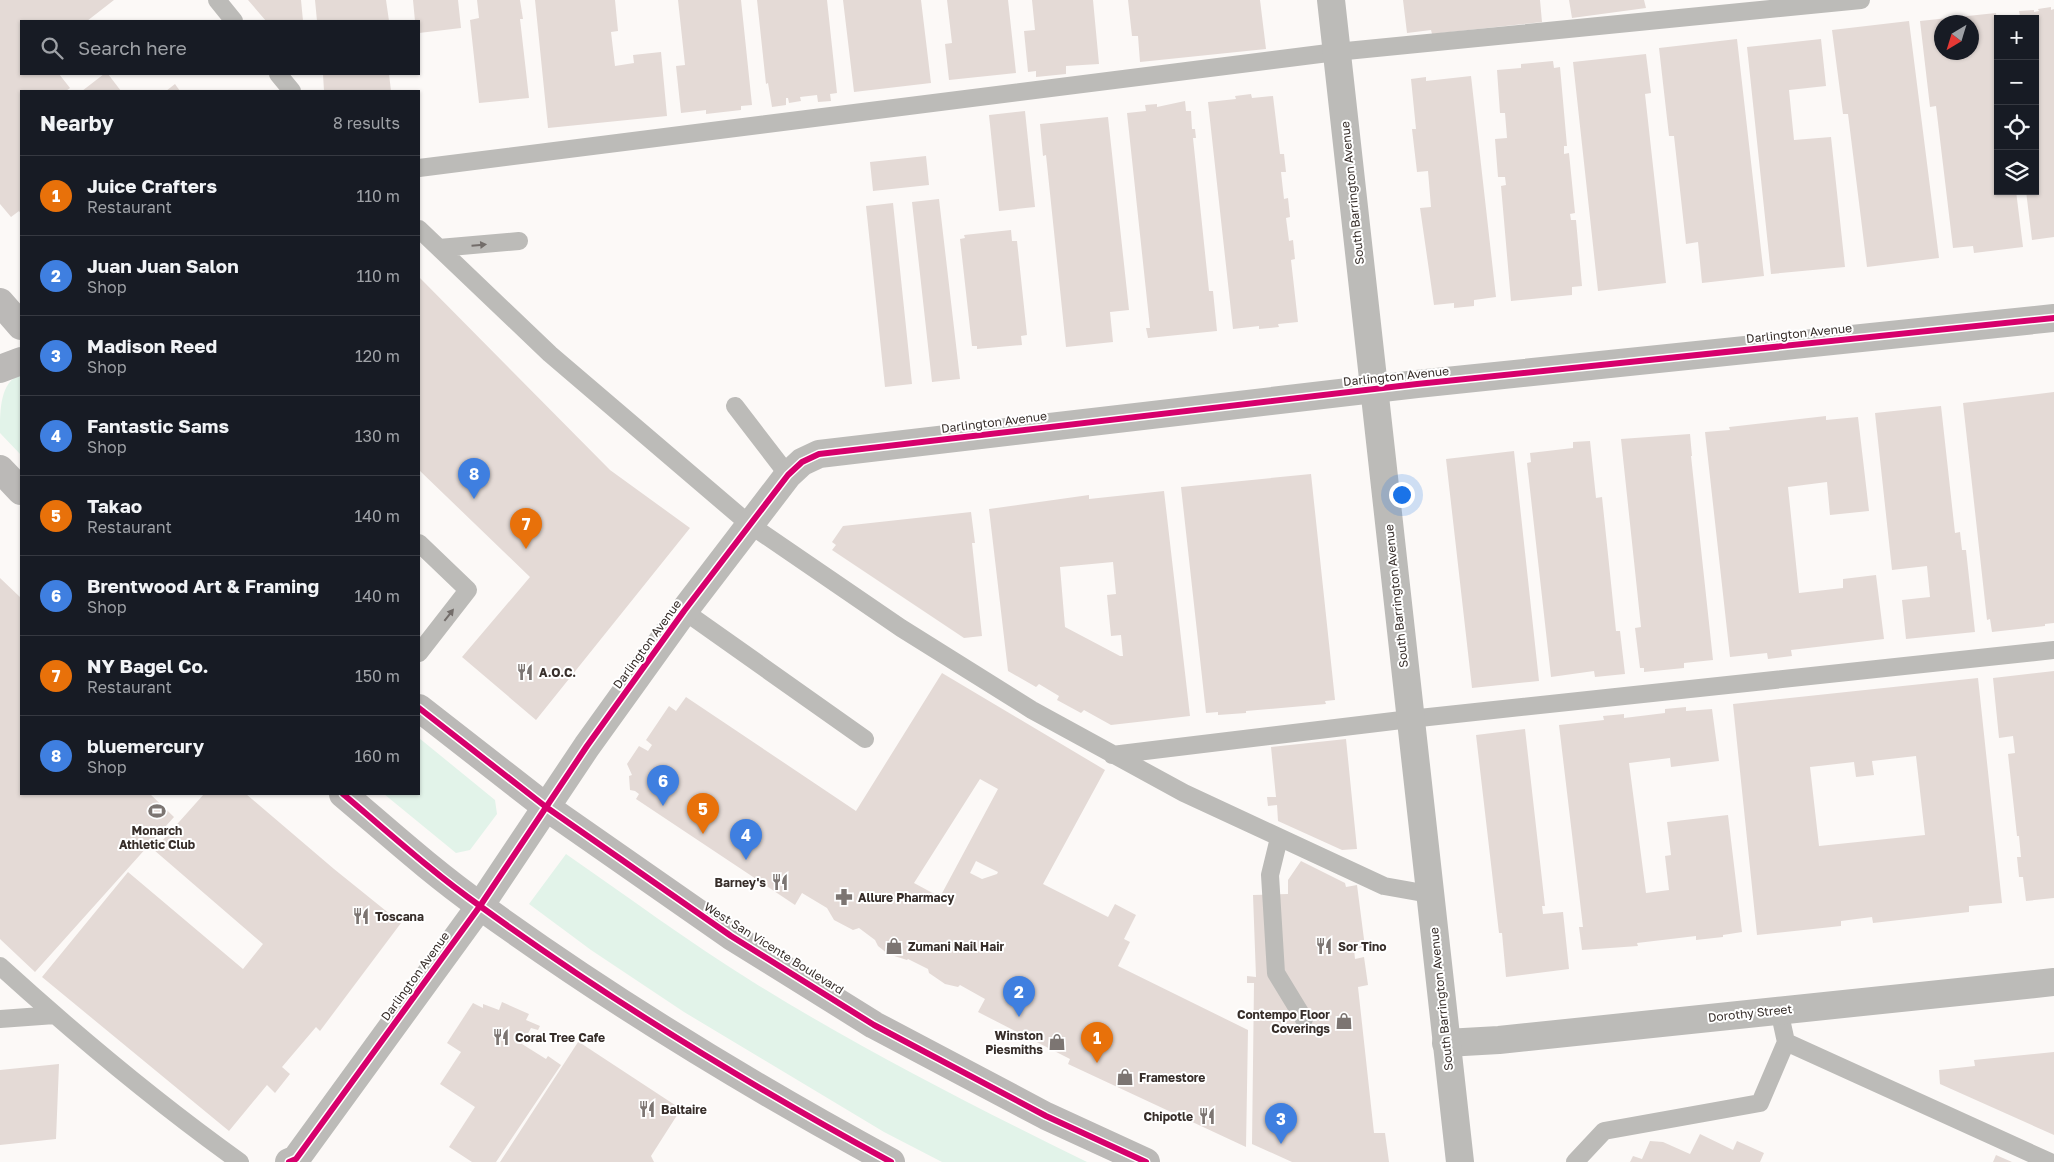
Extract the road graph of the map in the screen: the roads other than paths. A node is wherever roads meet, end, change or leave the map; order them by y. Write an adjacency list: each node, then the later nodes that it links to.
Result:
1 (217, 0): 4 (lane)
2 (1331, 0): 5 (street, South Barrington Avenue)
3 (1861, 0): 5 (lane)
4 (233, 20)
5 (1336, 52): 8 (lane); 17 (street, South Barrington Avenue)
6 (279, 75): 7 (lane)
7 (291, 90)
8 (420, 168)
9 (420, 230): 11 (lane)
10 (519, 241): 11 (lane, one-way to 10)
11 (440, 248): 22 (lane)
12 (0, 302): 14 (main road)
13 (2054, 318): 17 (street, Darlington Avenue)
14 (20, 325)
15 (20, 361): 16 (main road)
16 (0, 369)
17 (1373, 389): 20 (street, Darlington Avenue); 28 (street, South Barrington Avenue)
18 (735, 406): 20 (lane)
19 (0, 470): 21 (main road)
20 (788, 475): 22 (street, Darlington Avenue)
21 (20, 490)
22 (749, 524): 24 (street, Darlington Avenue); 30 (lane)
23 (420, 544): 26 (lane, one-way to 23)
24 (684, 611): 29 (lane); 32 (street, Darlington Avenue)
25 (2054, 650): 28 (lane)
26 (420, 652)
27 (420, 709): 32 (main road, West San Vicente Boulevard)
28 (1410, 719): 30 (lane); 34 (street, South Barrington Avenue)
29 (865, 739)
30 (1112, 755): 33 (lane)
31 (344, 795): 35 (main road)
32 (546, 807): 35 (street, Darlington Avenue); 47 (main road, West San Vicente Boulevard)
33 (1279, 838): 34 (lane); 41 (lane)
34 (1429, 894): 43 (street, South Barrington Avenue)
35 (480, 906): 45 (street, Darlington Avenue); 46 (main road)
36 (0, 966): 39 (lane)
37 (2054, 982): 38 (street, Dorothy Street)
38 (1779, 1010): 42 (lane); 43 (street, Dorothy Street)
39 (54, 1015): 40 (lane); 44 (lane)
40 (0, 1019)
41 (1304, 1019)
42 (1786, 1042): 49 (lane); 50 (lane)
43 (1446, 1043): 48 (street, South Barrington Avenue)
44 (240, 1162)
45 (289, 1162)
46 (891, 1162)
47 (1146, 1162)
48 (1460, 1162)
49 (1575, 1162)
50 (2050, 1162)

